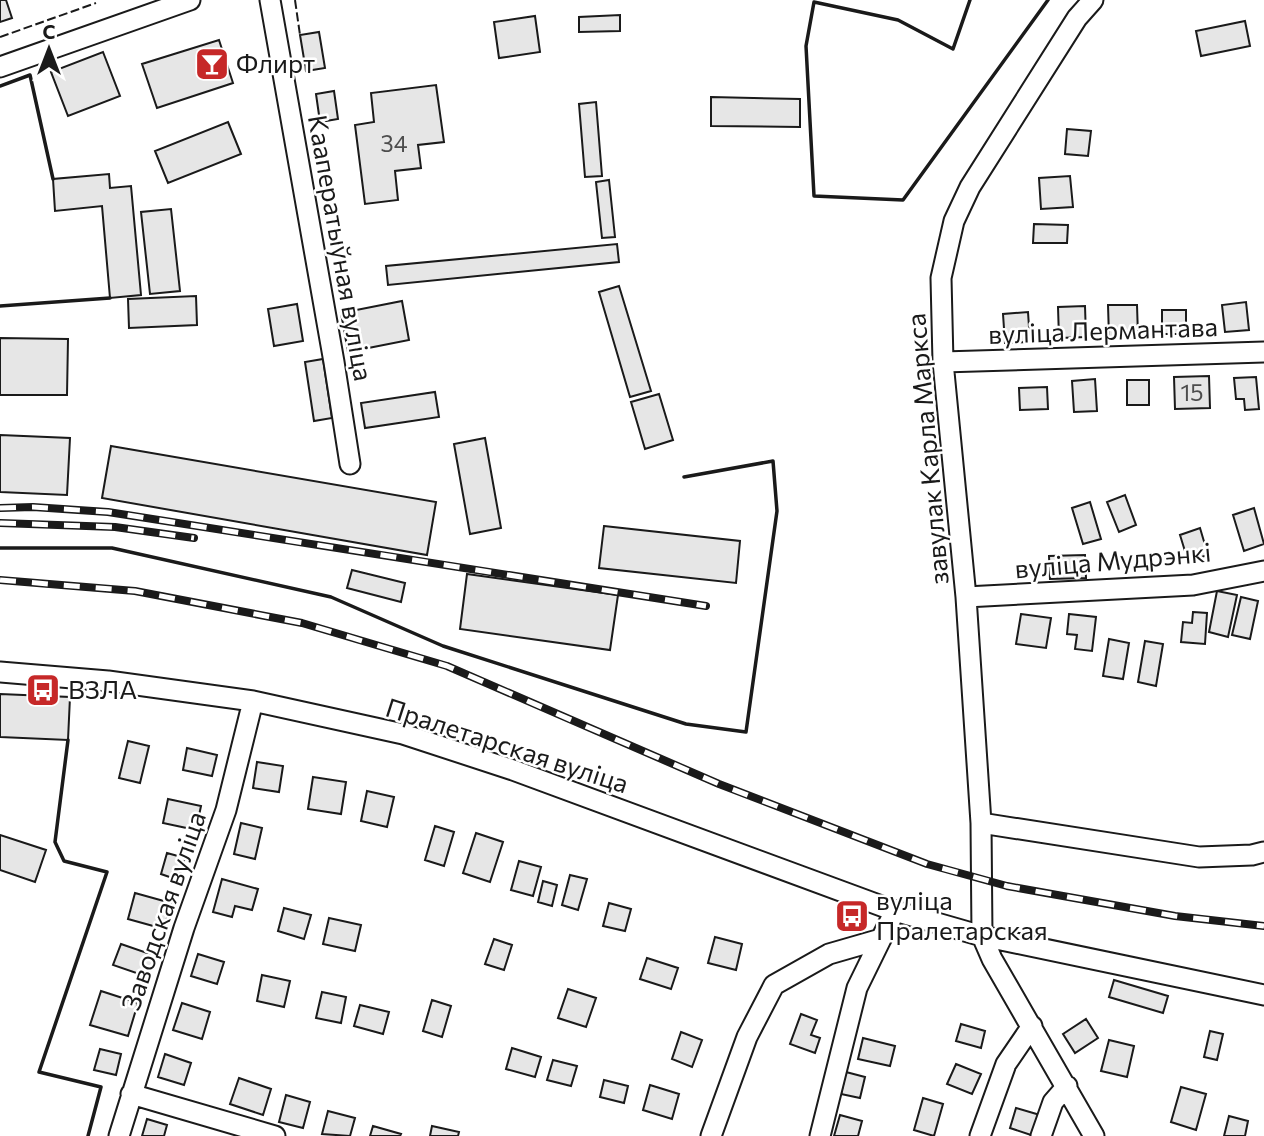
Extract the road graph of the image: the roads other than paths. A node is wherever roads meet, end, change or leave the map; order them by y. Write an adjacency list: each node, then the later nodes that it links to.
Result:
1 (190, 0): 4 (street)
2 (270, 0): 7 (street, Кааператыўная вуліца)
3 (1093, 0): 6 (street, завулак Карла Маркса)
4 (0, 67)
5 (1264, 352): 6 (street, вуліца Лермантава)
6 (943, 362): 9 (street, завулак Карла Маркса)
7 (349, 464)
8 (1264, 571): 9 (street, вуліца Мудрэнкі)
9 (967, 597): 12 (street, завулак Карла Маркса)
10 (0, 672): 11 (street, Пралетарская вуліца)
11 (253, 701): 14 (street, Пралетарская вуліца); 20 (street, Заводская вуліца)
12 (981, 823): 13 (street); 15 (street, завулак Карла Маркса)
13 (1264, 852)
14 (895, 911): 15 (street, Пралетарская вуліца); 16 (street)
15 (982, 936): 17 (street, Пралетарская вуліца); 18 (street)
16 (881, 939): 23 (street); 24 (street)
17 (1264, 995)
18 (1032, 1026): 19 (street); 25 (street)
19 (1067, 1086): 26 (street); 27 (street)
20 (131, 1094): 21 (street, Заводская вуліца); 22 (street)
21 (119, 1136)
22 (275, 1136)
23 (710, 1136)
24 (820, 1136)
25 (981, 1136)
26 (1041, 1136)
27 (1094, 1136)

